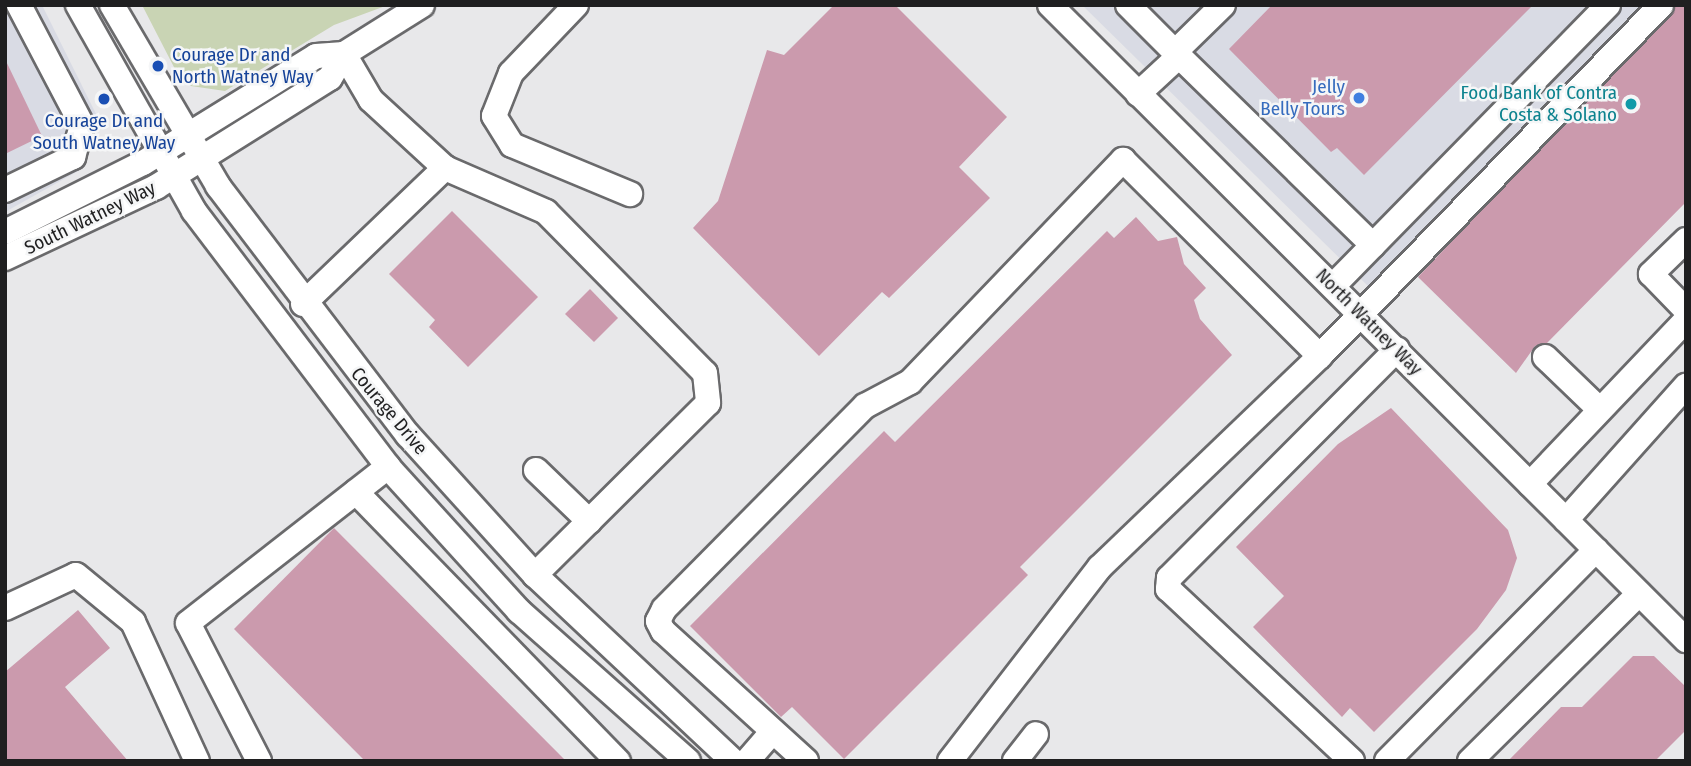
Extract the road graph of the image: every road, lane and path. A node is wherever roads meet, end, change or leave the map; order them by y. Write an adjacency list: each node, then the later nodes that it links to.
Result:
1 (11, 5): 12 (street)
2 (19, 5): 21 (street)
3 (78, 5): 17 (street, Courage Drive)
4 (112, 5): 16 (street, Courage Drive)
5 (422, 5): 13 (street)
6 (576, 5): 22 (street)
7 (1049, 5): 15 (street, North Watney Way)
8 (1128, 5): 14 (street)
9 (1223, 5): 14 (street)
10 (1608, 5): 25 (street)
11 (1661, 5): 30 (street)
12 (5, 8)
13 (344, 54): 16 (street); 18 (street); 19 (street)
14 (1177, 54): 15 (street); 25 (street)
15 (1138, 94): 27 (street, North Watney Way)
16 (187, 136): 17 (street, South Watney Way); 18 (street, Courage Drive)
17 (161, 152): 20 (street, Courage Drive); 23 (street, South Watney Way)
18 (201, 160): 20 (street); 28 (street, Courage Drive)
19 (445, 168): 28 (street); 42 (street)
20 (174, 176): 26 (street, South Watney Way); 37 (street, Courage Drive)
21 (5, 190)
22 (630, 194)
23 (5, 232)
24 (1686, 240): 29 (street)
25 (1373, 245): 27 (street)
26 (5, 258)
27 (1333, 286): 30 (street, North Watney Way)
28 (303, 304): 44 (street, Courage Drive)
29 (1686, 310)
30 (1361, 315): 32 (street, North Watney Way); 33 (street)
31 (1686, 320): 36 (street)
32 (1396, 349): 39 (street, North Watney Way); 59 (street)
33 (1320, 356): 48 (street); 57 (street)
34 (1545, 357): 36 (street)
35 (1686, 386): 41 (street)
36 (1600, 410): 39 (street)
37 (388, 467): 40 (street); 53 (street, Courage Drive)
38 (536, 470): 42 (street)
39 (1530, 484): 41 (street, North Watney Way)
40 (356, 492): 51 (street); 52 (street)
41 (1566, 520): 43 (street, North Watney Way)
42 (589, 521): 44 (street)
43 (1596, 550): 45 (street, North Watney Way); 60 (street)
44 (535, 575): 54 (street, Courage Drive)
45 (1639, 594): 47 (street, North Watney Way); 61 (street)
46 (5, 608): 50 (street)
47 (1686, 640)
48 (771, 733): 55 (street); 56 (street)
49 (1036, 734): 58 (street)
50 (197, 761)
51 (259, 761)
52 (618, 761)
53 (688, 761)
54 (733, 761)
55 (747, 761)
56 (806, 761)
57 (950, 761)
58 (1015, 761)
59 (1352, 761)
60 (1387, 761)
61 (1470, 761)

